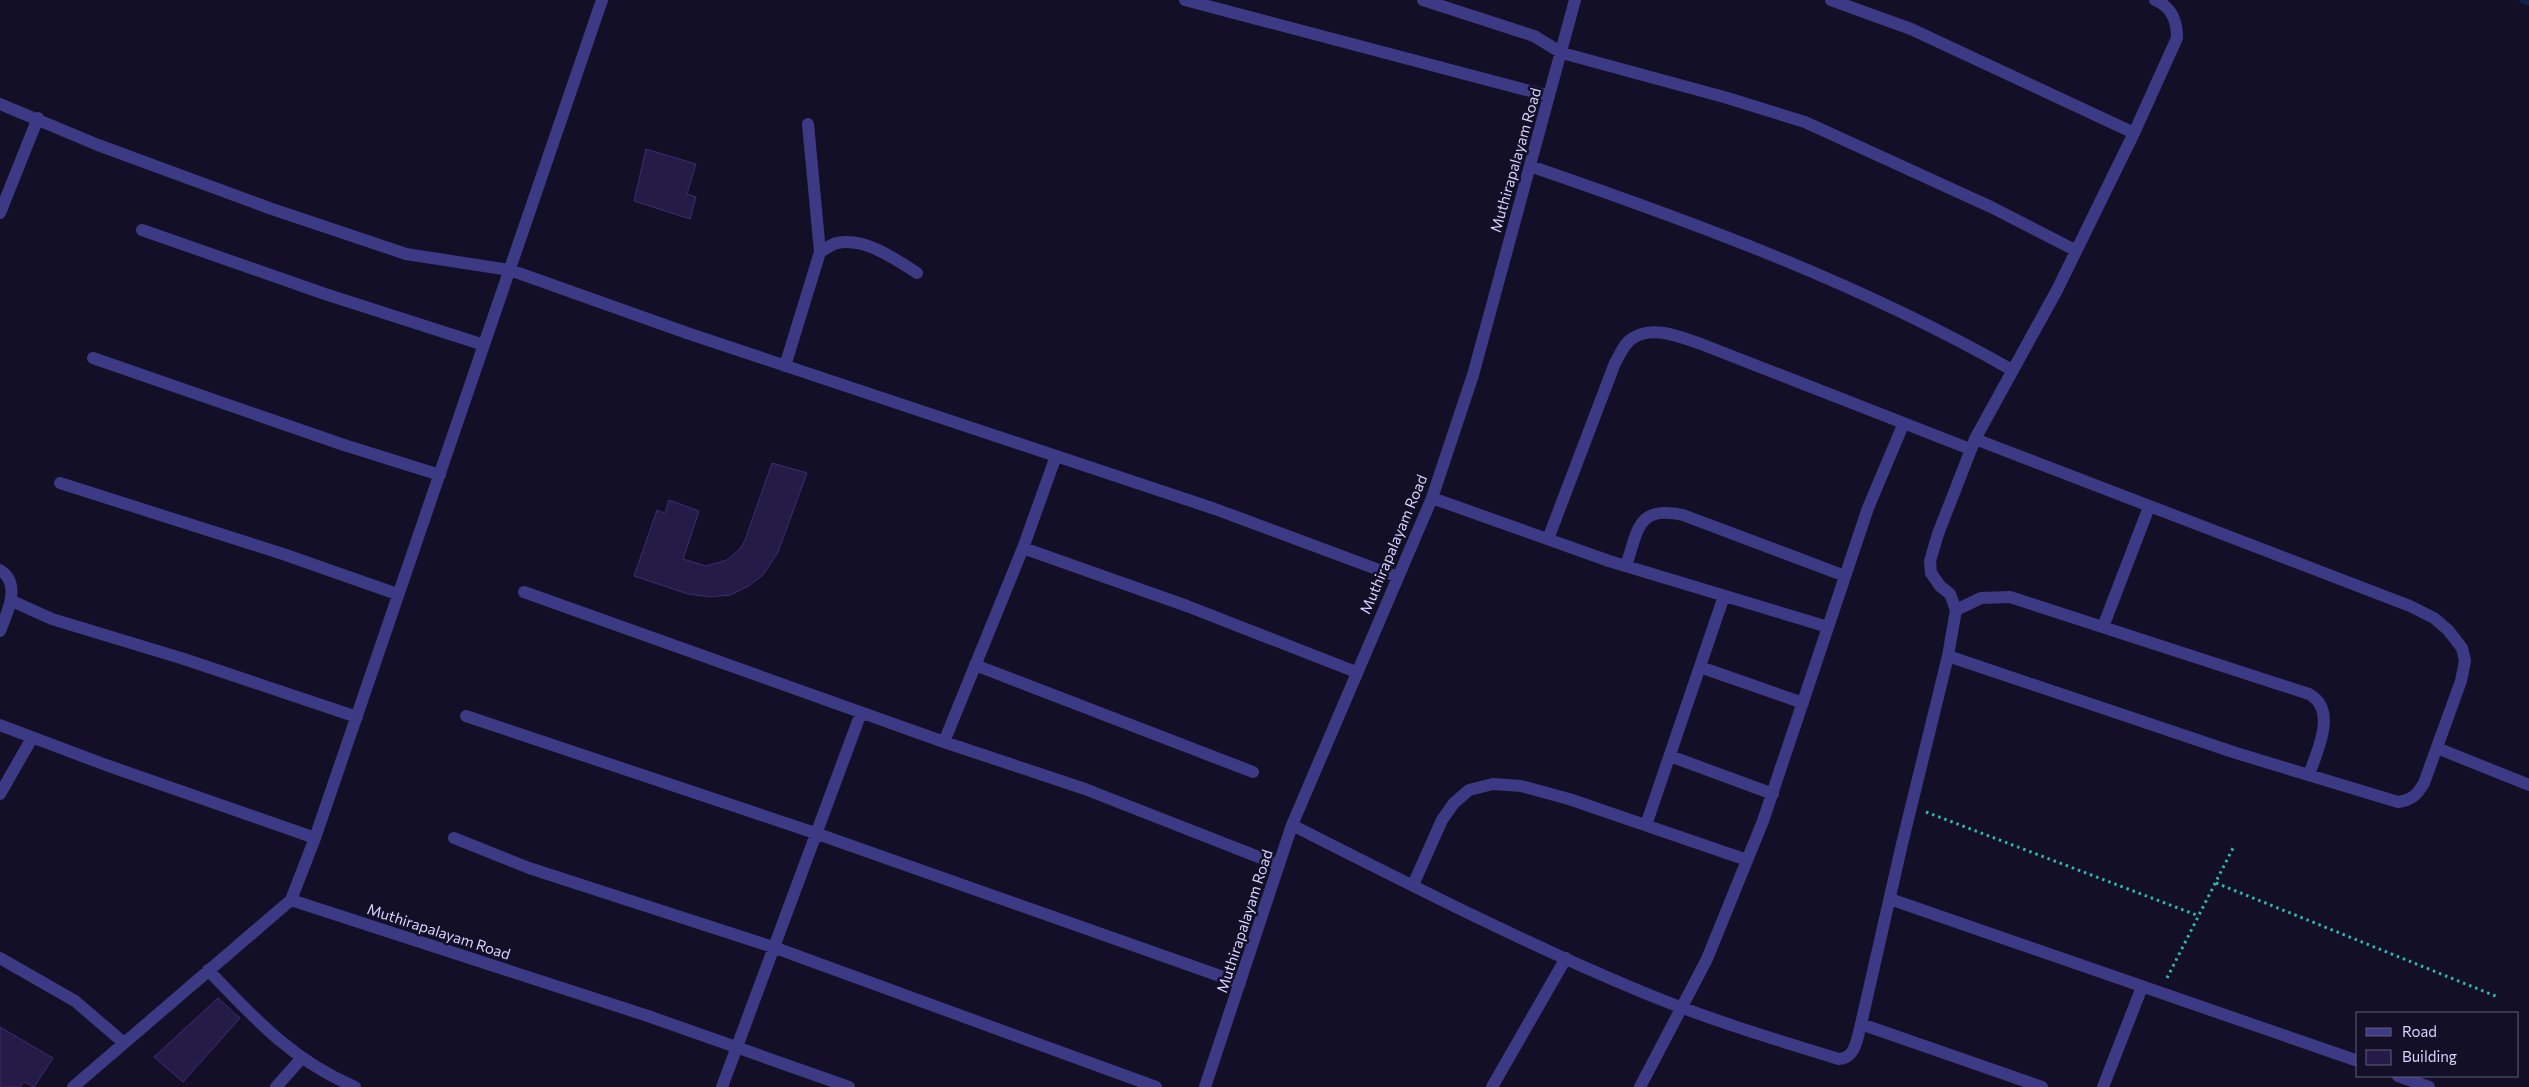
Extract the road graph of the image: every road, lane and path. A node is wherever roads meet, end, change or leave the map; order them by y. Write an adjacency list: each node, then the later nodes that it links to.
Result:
1 (602, 0): 18 (street)
2 (1186, 0): 8 (street)
3 (1423, 0): 7 (street)
4 (1575, 0): 7 (street, Muthirapalayam Road)
5 (1831, 0): 12 (street)
6 (2156, 0): 12 (street)
7 (1562, 53): 8 (street, Muthirapalayam Road); 16 (street)
8 (1550, 96): 13 (street, Muthirapalayam Road)
9 (0, 104): 10 (street)
10 (38, 118): 14 (street); 18 (street)
11 (808, 124): 17 (street)
12 (2134, 132): 16 (street)
13 (1530, 166): 23 (street); 29 (street, Muthirapalayam Road)
14 (0, 212)
15 (142, 230): 20 (street)
16 (2075, 250): 23 (street)
17 (820, 252): 19 (street); 22 (street)
18 (510, 270): 20 (street); 22 (street)
19 (917, 273)
20 (484, 345): 27 (street)
21 (93, 358): 27 (street)
22 (786, 366): 26 (street)
23 (2012, 370): 25 (street)
24 (1903, 425): 25 (street); 31 (street); 35 (street)
25 (1972, 444): 30 (street); 41 (street)
26 (1056, 456): 32 (street); 36 (street)
27 (440, 476): 38 (street)
28 (60, 483): 38 (street)
29 (1432, 498): 31 (street); 36 (street, Muthirapalayam Road)
30 (2149, 507): 42 (street); 56 (street)
31 (1548, 539): 33 (street)
32 (1023, 548): 46 (street); 48 (street)
33 (1626, 566): 35 (street); 39 (street)
34 (0, 570): 40 (street)
35 (1845, 576): 43 (street)
36 (1398, 577): 48 (street, Muthirapalayam Road)
37 (524, 592): 50 (street)
38 (397, 594): 52 (street)
39 (1724, 596): 43 (street); 47 (street)
40 (12, 601): 44 (street); 52 (street)
41 (1956, 610): 42 (street); 45 (street)
42 (2103, 627): 59 (street)
43 (1828, 628): 49 (street)
44 (0, 631)
45 (1948, 656): 59 (street); 74 (street)
46 (975, 665): 55 (street); 58 (street)
47 (1700, 667): 49 (street); 57 (street)
48 (1356, 672): 64 (street, Muthirapalayam Road)
49 (1803, 703): 62 (street)
50 (861, 713): 55 (street); 66 (street)
51 (466, 716): 66 (street)
52 (357, 717): 67 (street)
53 (0, 725): 54 (street)
54 (32, 738): 61 (street); 67 (street)
55 (944, 742): 71 (street)
56 (2437, 748): 59 (street); 60 (street)
57 (1670, 756): 62 (street); 65 (street)
58 (1253, 772)
59 (2309, 776)
60 (2529, 785)
61 (0, 794)
62 (1773, 794): 70 (street)
63 (1920, 810): 76 (path)
64 (1292, 825): 71 (street, Muthirapalayam Road); 73 (street)
65 (1646, 825): 70 (street); 73 (street)
66 (816, 833): 77 (street); 82 (street)
67 (315, 838): 75 (street)
68 (454, 838): 77 (street)
69 (2233, 848): 72 (path)
70 (1747, 860): 85 (street)
71 (1279, 865): 82 (street, Muthirapalayam Road)
72 (2216, 883): 76 (path); 84 (path)
73 (1413, 886): 79 (street)
74 (1890, 899): 83 (street); 86 (street)
75 (291, 900): 80 (street); 88 (street, Muthirapalayam Road)
76 (2198, 916): 81 (path)
77 (773, 948): 88 (street); 97 (street)
78 (0, 958): 87 (street)
79 (1566, 958): 85 (street); 99 (street)
80 (208, 970): 87 (street); 89 (street)
81 (2167, 979)
82 (1240, 983): 98 (street, Muthirapalayam Road)
83 (2142, 987): 90 (street); 102 (street)
84 (2498, 996)
85 (1683, 1007): 86 (street); 100 (street)
86 (1861, 1024): 101 (street)
87 (124, 1043): 92 (street)
88 (738, 1048): 95 (street); 96 (street, Muthirapalayam Road)
89 (301, 1059): 93 (street); 94 (street)
90 (2356, 1060)
91 (2401, 1077): 103 (street)
92 (73, 1087)
93 (276, 1087)
94 (355, 1087)
95 (722, 1087)
96 (849, 1087)
97 (1156, 1087)
98 (1205, 1087)
99 (1492, 1087)
100 (1640, 1087)
101 (2042, 1087)
102 (2103, 1087)
103 (2429, 1087)

